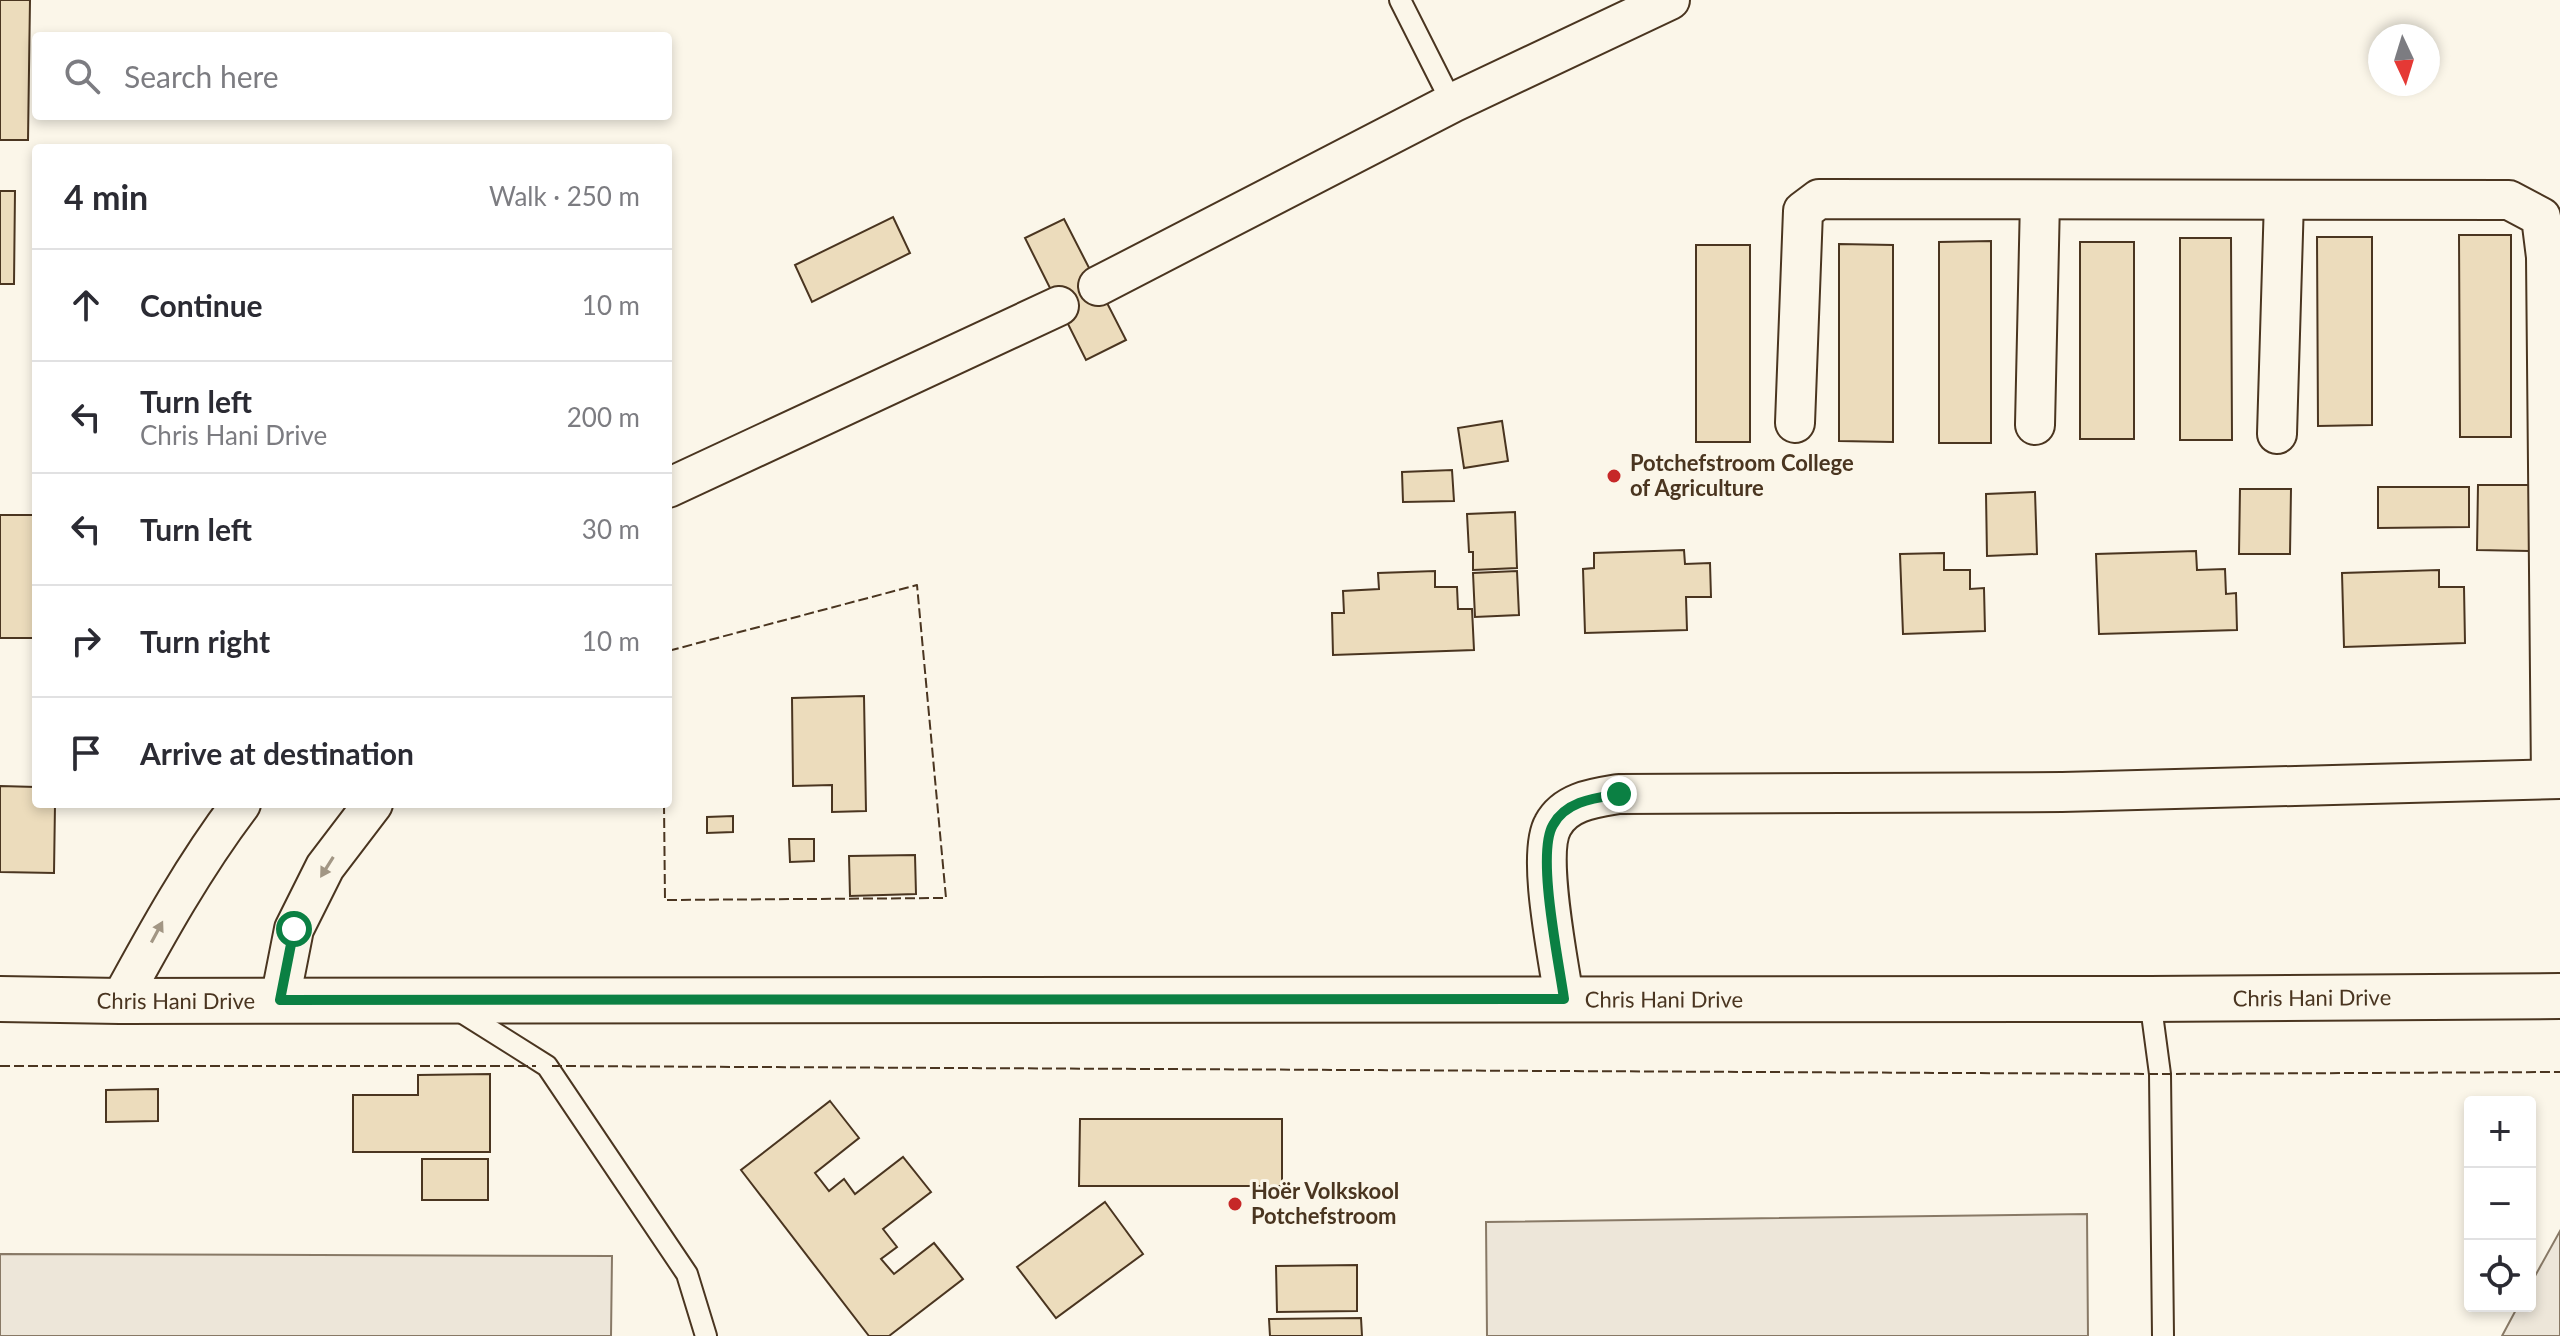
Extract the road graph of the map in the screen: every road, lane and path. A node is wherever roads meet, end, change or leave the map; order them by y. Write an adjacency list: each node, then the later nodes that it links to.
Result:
1 (1400, 0): 3 (lane)
2 (1670, 0): 3 (street)
3 (1452, 103): 6 (street)
4 (2040, 200): 5 (street); 8 (street); 9 (street)
5 (2284, 200): 10 (street); 12 (street)
6 (1098, 286)
7 (1059, 306): 11 (street)
8 (1795, 423)
9 (2035, 425)
10 (2277, 434)
11 (677, 486)
12 (2556, 779): 17 (street)
13 (238, 808): 21 (street, one-way to 13)
14 (370, 808): 19 (street, one-way to 19)
15 (2560, 996): 18 (street, Chris Hani Drive)
16 (0, 999): 21 (street, Chris Hani Drive)
17 (1564, 999): 18 (street, Chris Hani Drive); 20 (street, Chris Hani Drive)
18 (2150, 999): 23 (lane)
19 (280, 1000): 20 (street, Chris Hani Drive); 21 (street, Chris Hani Drive)
20 (442, 1000): 22 (lane)
21 (120, 1001)
22 (706, 1336)
23 (2163, 1336)

